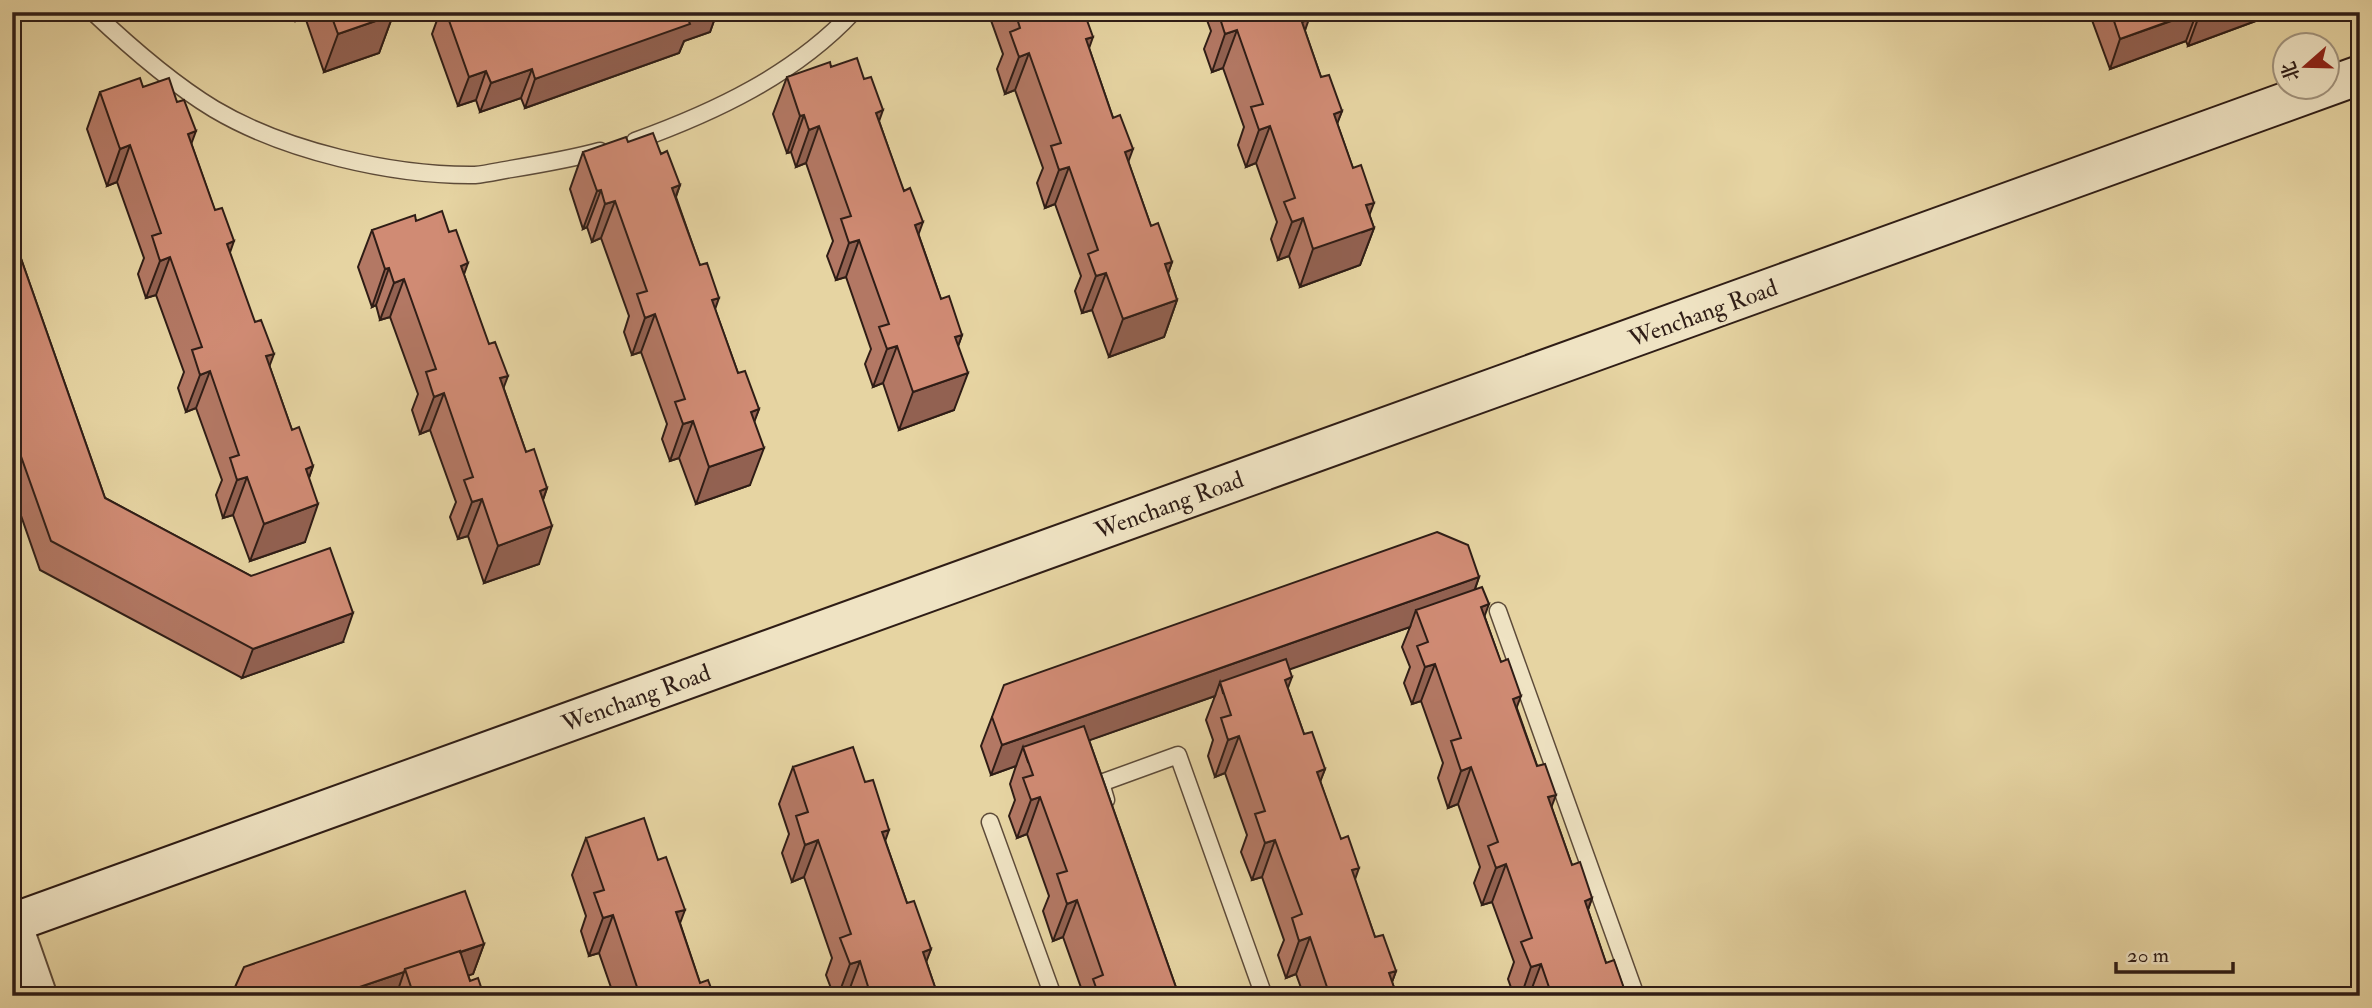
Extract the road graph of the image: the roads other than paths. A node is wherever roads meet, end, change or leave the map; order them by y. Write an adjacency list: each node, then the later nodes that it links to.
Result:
1 (93, 12): 2 (lane)
2 (853, 12)
3 (2360, 75): 7 (street, Wenchang Road)
4 (1498, 611): 11 (lane)
5 (1114, 821): 10 (lane)
6 (990, 822): 9 (lane)
7 (13, 921): 8 (street)
8 (40, 996)
9 (1052, 996)
10 (1264, 996)
11 (1636, 996)

